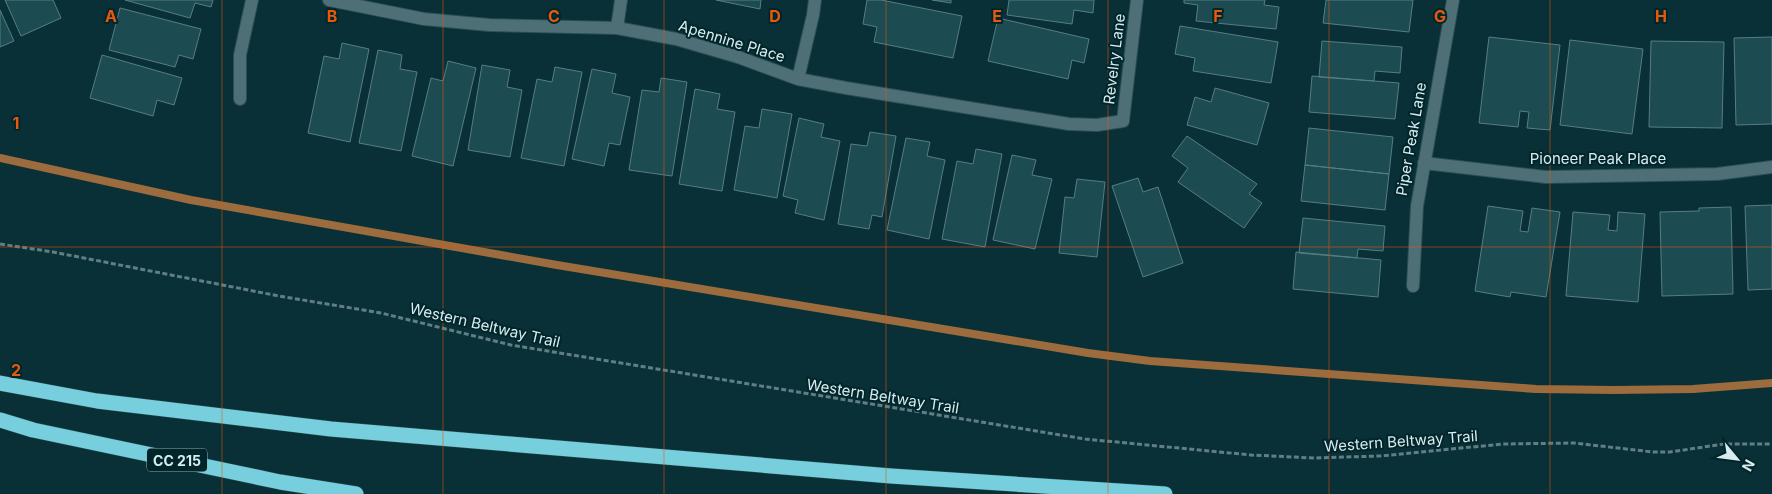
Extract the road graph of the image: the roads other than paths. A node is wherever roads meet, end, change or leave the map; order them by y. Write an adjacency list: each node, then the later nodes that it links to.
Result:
1 (252, 0): 9 (street)
2 (329, 0): 7 (street, Apennine Place)
3 (621, 0): 7 (street)
4 (815, 0): 8 (street)
5 (1137, 0): 10 (street, Revelry Lane)
6 (1453, 0): 11 (street, Piper Peak Lane)
7 (617, 28): 8 (street, Apennine Place)
8 (798, 79): 10 (street, Apennine Place)
9 (240, 99)
10 (1123, 121)
11 (1424, 163): 12 (street, Pioneer Peak Place); 13 (street, Piper Peak Lane)
12 (1772, 167)
13 (1413, 286)
14 (0, 383): 17 (highway)
15 (0, 420): 16 (highway, CC 215)
16 (356, 494)
17 (1165, 494)

